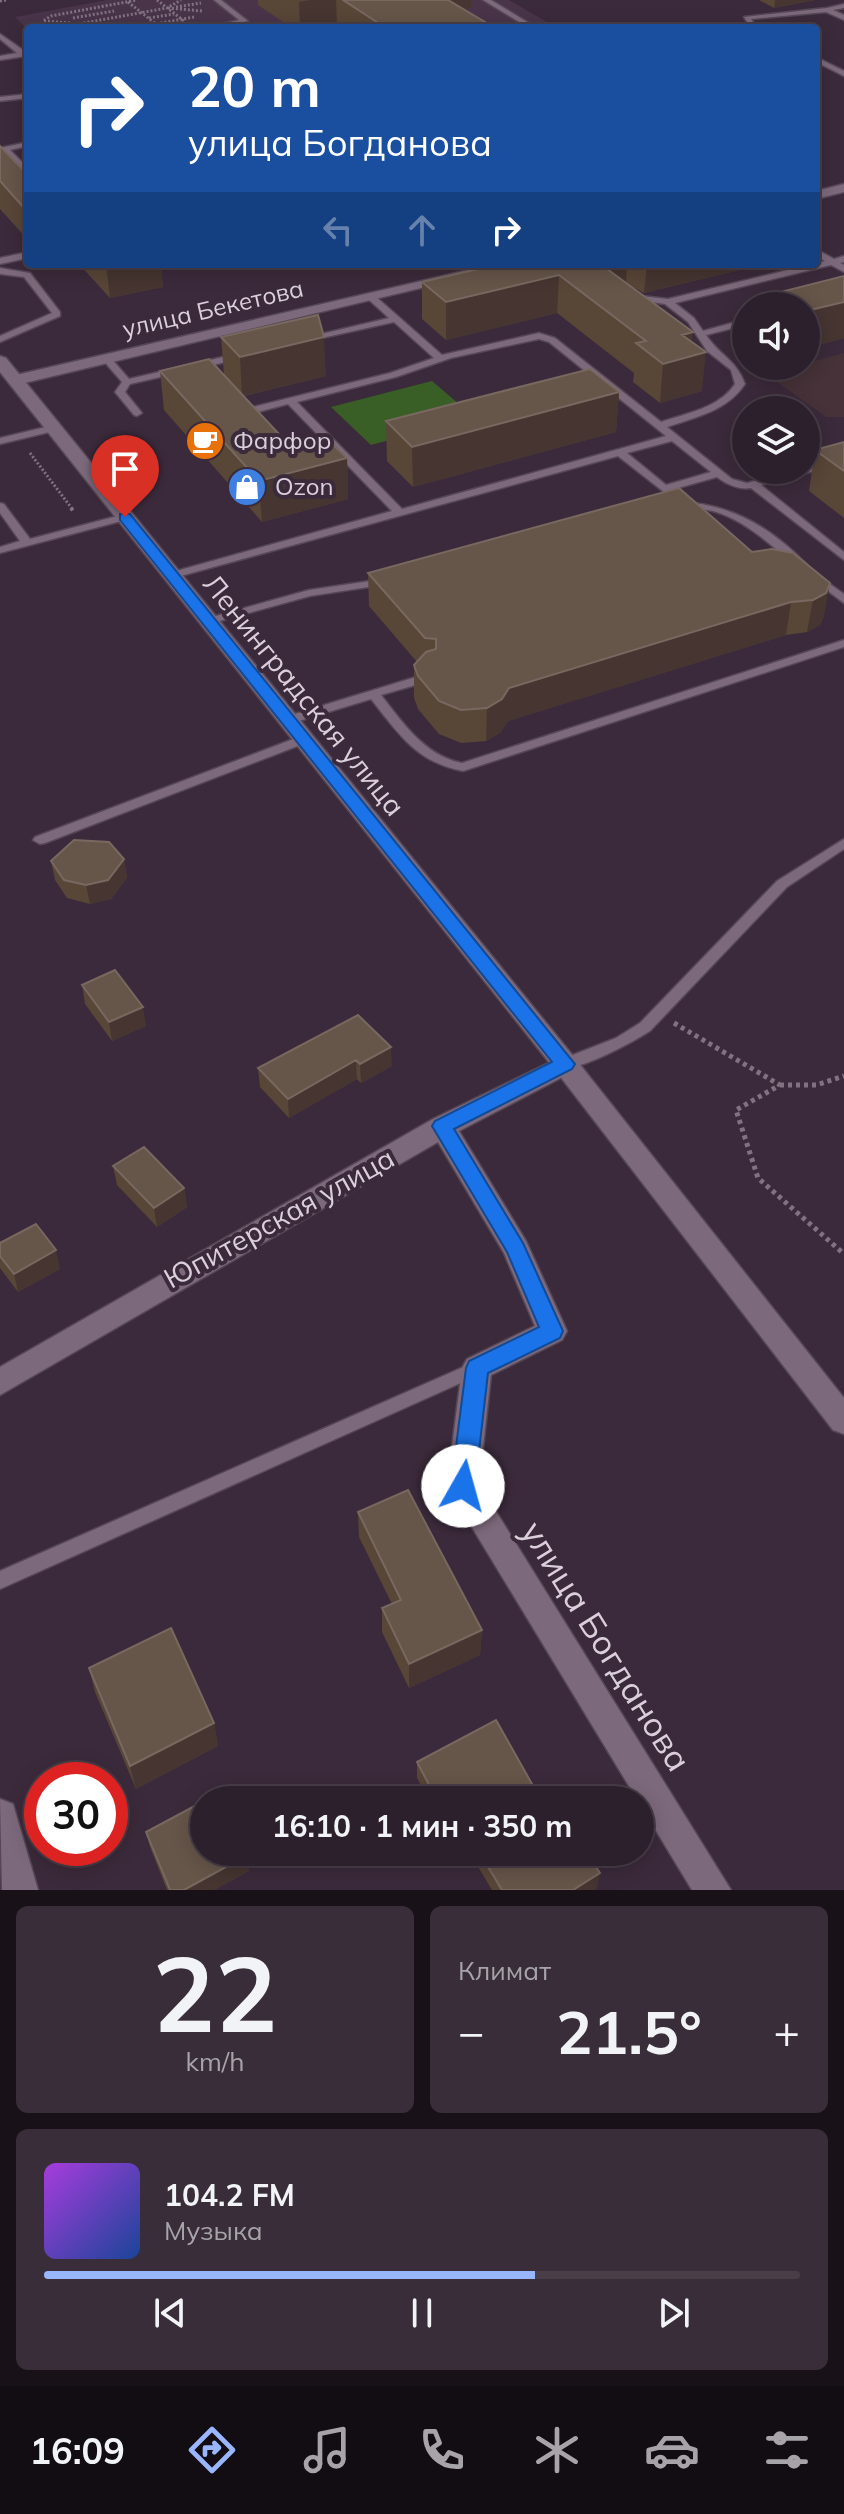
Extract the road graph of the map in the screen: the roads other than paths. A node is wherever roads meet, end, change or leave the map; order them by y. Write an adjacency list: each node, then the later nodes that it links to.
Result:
1 (235, 0): 3 (lane)
2 (486, 0): 8 (lane)
3 (219, 1): 7 (lane)
4 (844, 6): 5 (lane)
5 (827, 10): 6 (lane); 9 (lane)
6 (844, 18)
7 (229, 24)
8 (527, 24)
9 (751, 24)
10 (0, 36): 11 (lane)
11 (0, 58)
12 (820, 61): 13 (lane)
13 (844, 74)
14 (24, 96): 15 (lane)
15 (0, 99)
16 (24, 145): 17 (lane)
17 (2, 149): 18 (lane)
18 (24, 168)
19 (844, 188): 20 (street)
20 (820, 194)
21 (820, 254): 25 (lane)
22 (24, 256): 24 (lane)
23 (844, 259): 25 (lane)
24 (0, 261)
25 (832, 262): 26 (lane); 29 (lane)
26 (820, 265)
27 (497, 268): 32 (street, улица Бекетова)
28 (807, 268): 33 (lane)
29 (844, 269)
30 (0, 271): 37 (lane)
31 (622, 288): 33 (lane)
32 (371, 297): 34 (lane); 41 (street, улица Бекетова)
33 (668, 302): 36 (lane)
34 (396, 319): 38 (lane); 40 (lane)
35 (732, 326): 36 (lane)
36 (700, 334): 50 (lane)
37 (0, 339)
38 (292, 344)
39 (248, 354): 43 (lane)
40 (440, 358): 48 (lane); 50 (lane)
41 (107, 359): 45 (street, улица Бекетова); 46 (lane)
42 (0, 361): 45 (street, Ленинградская улица)
43 (204, 365): 44 (lane); 46 (lane)
44 (215, 377)
45 (16, 380): 51 (street, Ленинградская улица)
46 (127, 382): 49 (lane)
47 (236, 400): 48 (lane)
48 (290, 401): 60 (lane)
49 (137, 413)
50 (660, 426): 52 (lane)
51 (54, 428): 53 (lane); 61 (street, Ленинградская улица)
52 (674, 437): 54 (lane); 56 (lane)
53 (0, 441)
54 (620, 452): 58 (lane); 60 (lane)
55 (844, 460): 57 (lane)
56 (719, 473): 57 (lane); 58 (lane)
57 (755, 486): 64 (lane)
58 (664, 498): 67 (lane)
59 (0, 506): 62 (lane)
60 (400, 513): 65 (lane)
61 (125, 517): 62 (lane); 65 (street, Ленинградская улица)
62 (27, 543): 63 (lane)
63 (0, 550)
64 (844, 557)
65 (173, 575): 68 (street, Ленинградская улица)
66 (401, 579): 68 (lane)
67 (844, 600)
68 (209, 621): 72 (street, Ленинградская улица)
69 (844, 643): 71 (lane)
70 (429, 677): 71 (lane)
71 (374, 694): 72 (lane)
72 (289, 720): 73 (street, Ленинградская улица)
73 (304, 739): 74 (lane); 76 (street, Ленинградская улица)
74 (40, 840)
75 (844, 843): 76 (lane)
76 (565, 1064): 77 (street, Юпитерская улица); 80 (street, Ленинградская улица)
77 (442, 1126): 78 (street); 79 (street, Юпитерская улица)
78 (477, 1368): 81 (lane); 84 (street, улица Богданова)
79 (0, 1382)
80 (844, 1421)
81 (0, 1580)
82 (0, 1817): 83 (street)
83 (20, 1890)
84 (713, 1890)

